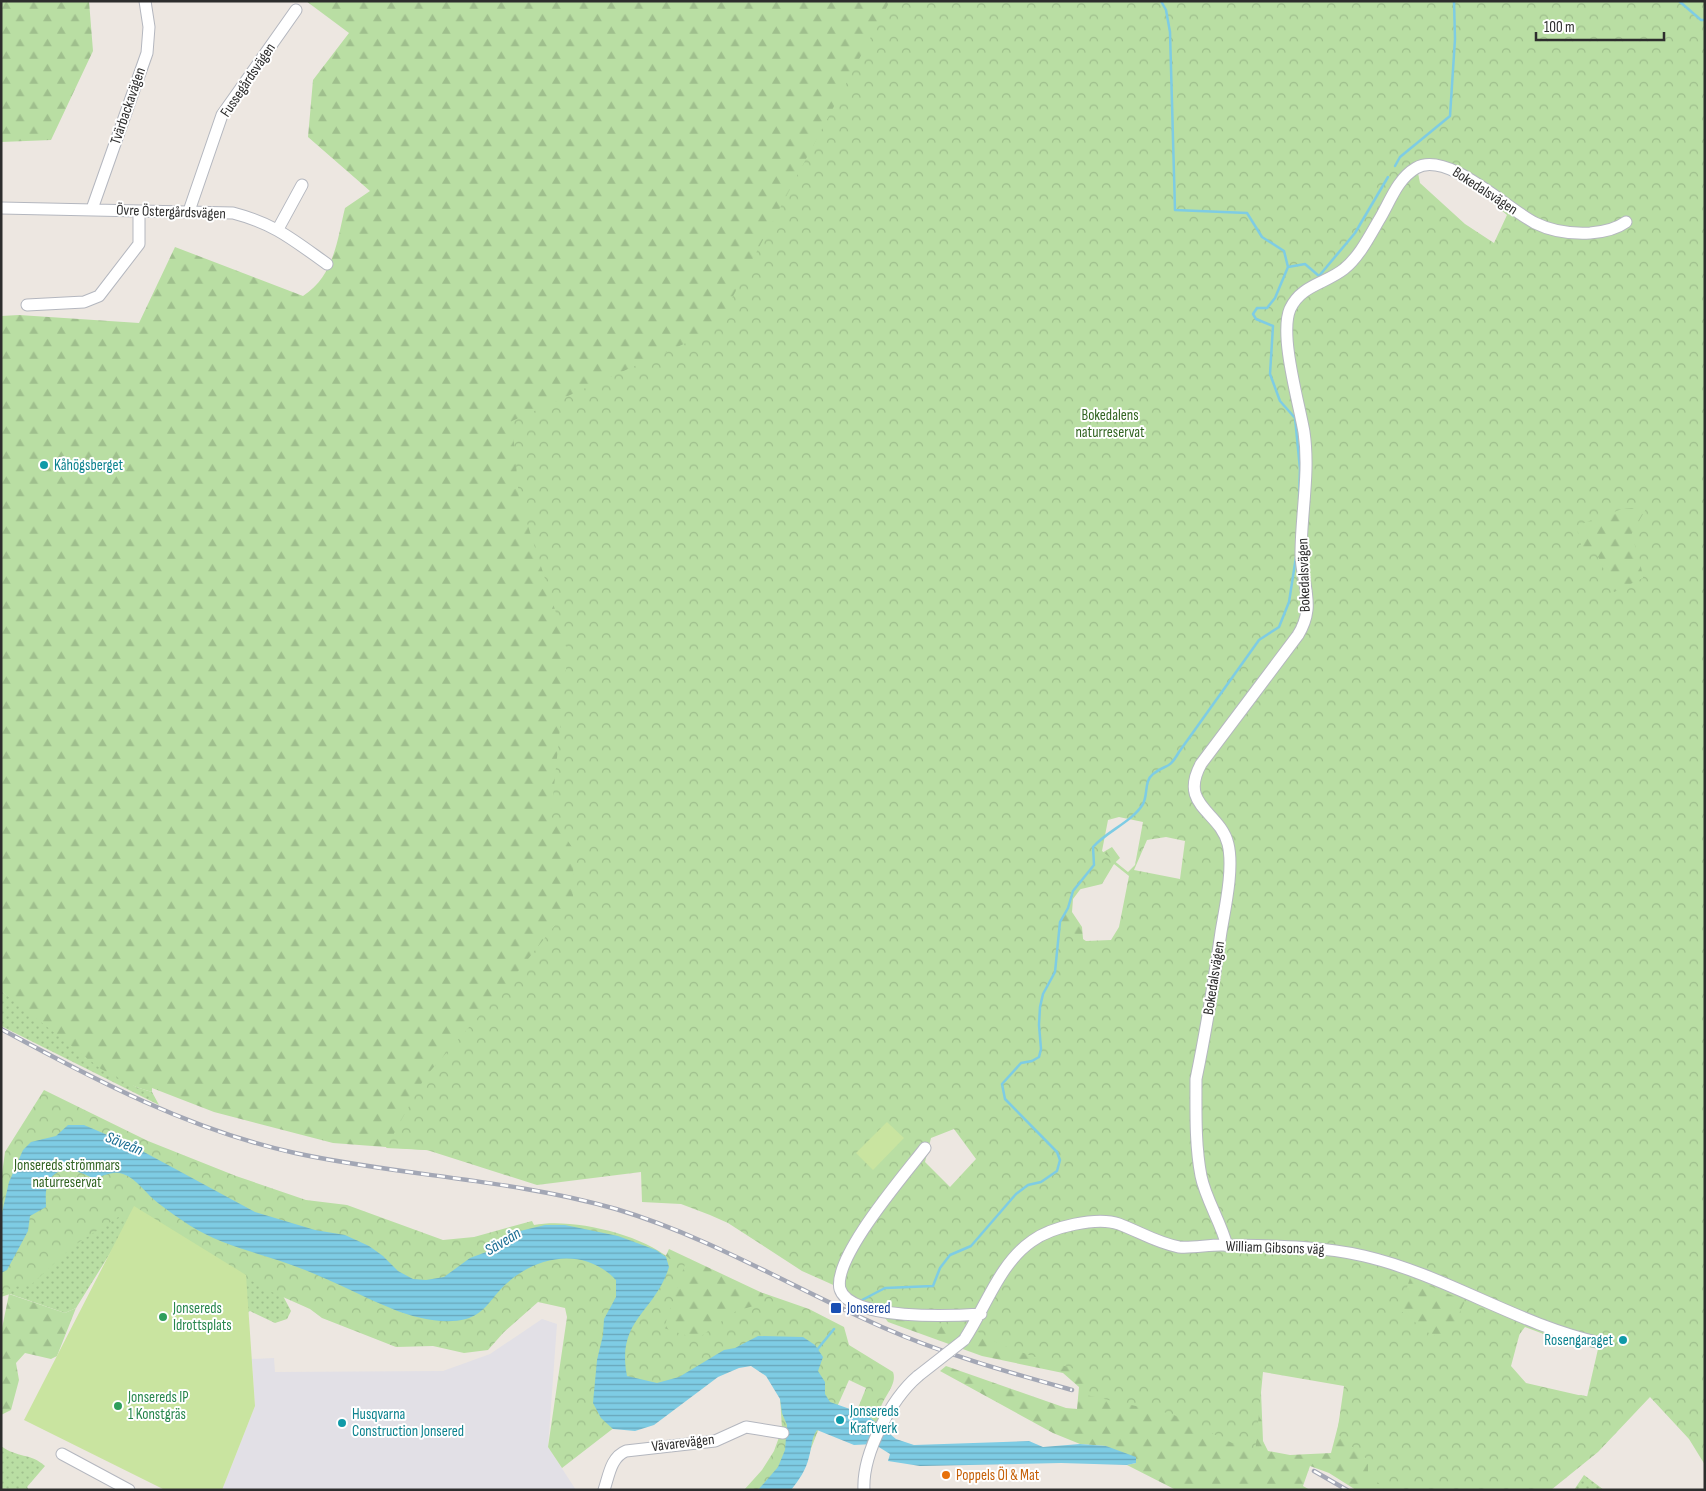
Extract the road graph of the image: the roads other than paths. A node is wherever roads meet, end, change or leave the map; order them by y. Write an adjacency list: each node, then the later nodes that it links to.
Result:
1 (145, 1): 5 (street, Tvärbackavägen)
2 (296, 10): 6 (street, Fussegårdsvägen)
3 (302, 185): 9 (street)
4 (1, 208): 5 (street, Övre Östergårdsvägen)
5 (92, 209): 7 (street, Övre Östergårdsvägen)
6 (189, 210): 7 (street, Övre Östergårdsvägen); 9 (street, Övre Östergårdsvägen)
7 (139, 211): 11 (street)
8 (1626, 222): 13 (street, Bokedalsvägen)
9 (278, 229): 10 (street, Övre Östergårdsvägen)
10 (327, 264)
11 (27, 306)
12 (926, 1148): 14 (street)
13 (1227, 1246): 14 (street, William Gibsons väg); 15 (street, William Gibsons väg)
14 (980, 1314): 20 (street, William Gibsons väg, bridge)
15 (1601, 1343)
16 (784, 1433): 19 (street, Vävarevägen)
17 (62, 1454): 18 (street)
18 (129, 1490)
19 (604, 1490)
20 (864, 1490)

